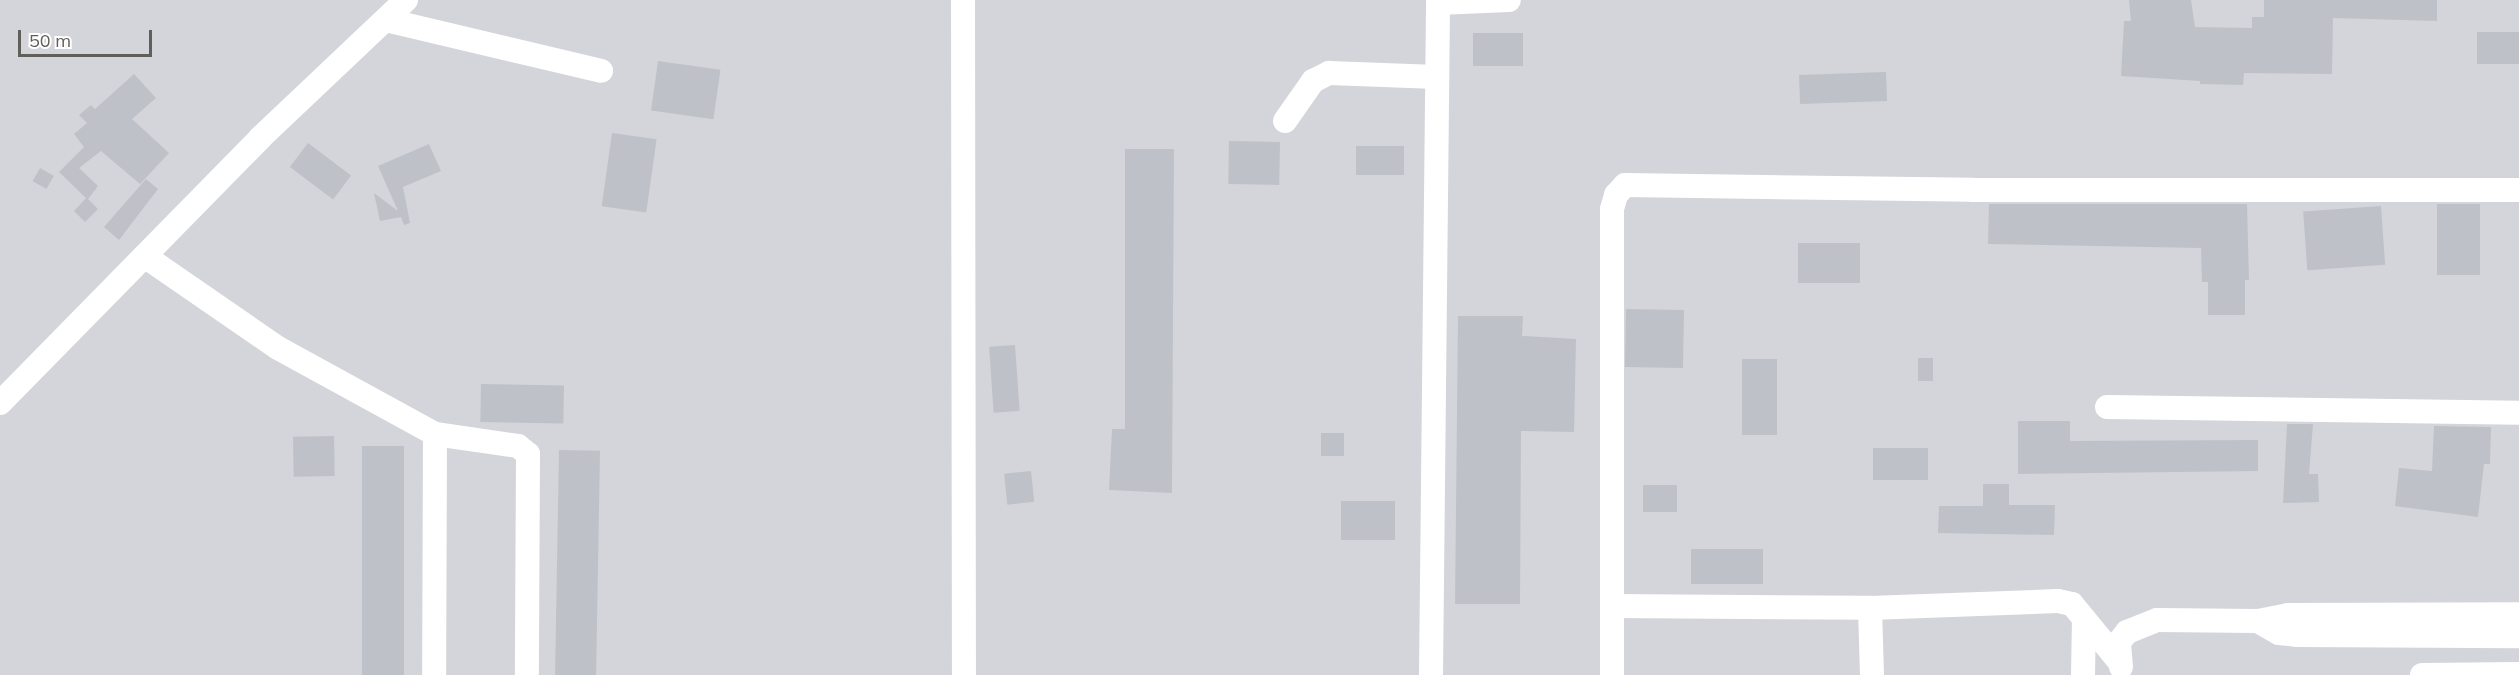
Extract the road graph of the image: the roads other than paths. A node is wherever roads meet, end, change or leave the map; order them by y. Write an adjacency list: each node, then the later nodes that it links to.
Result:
1 (406, 0): 5 (lane)
2 (963, 0): 25 (lane)
3 (1509, 0): 4 (lane)
4 (1438, 1): 7 (lane)
5 (386, 20): 6 (lane); 10 (lane)
6 (601, 71)
7 (1437, 77): 8 (lane); 26 (lane)
8 (1284, 122)
9 (2519, 190): 15 (lane)
10 (146, 257): 11 (lane); 14 (lane)
11 (0, 403)
12 (2107, 407): 13 (lane)
13 (2519, 413)
14 (435, 434): 23 (lane); 24 (lane)
15 (1613, 606): 16 (lane); 27 (lane)
16 (1870, 608): 18 (lane); 28 (lane)
17 (2519, 614): 19 (lane)
18 (2084, 619): 21 (lane); 29 (lane)
19 (2258, 621): 20 (lane); 21 (lane)
20 (2519, 636)
21 (2121, 668)
22 (2519, 674): 30 (lane)
23 (434, 675)
24 (527, 675)
25 (964, 675)
26 (1431, 675)
27 (1612, 675)
28 (1872, 675)
29 (2084, 675)
30 (2422, 675)

